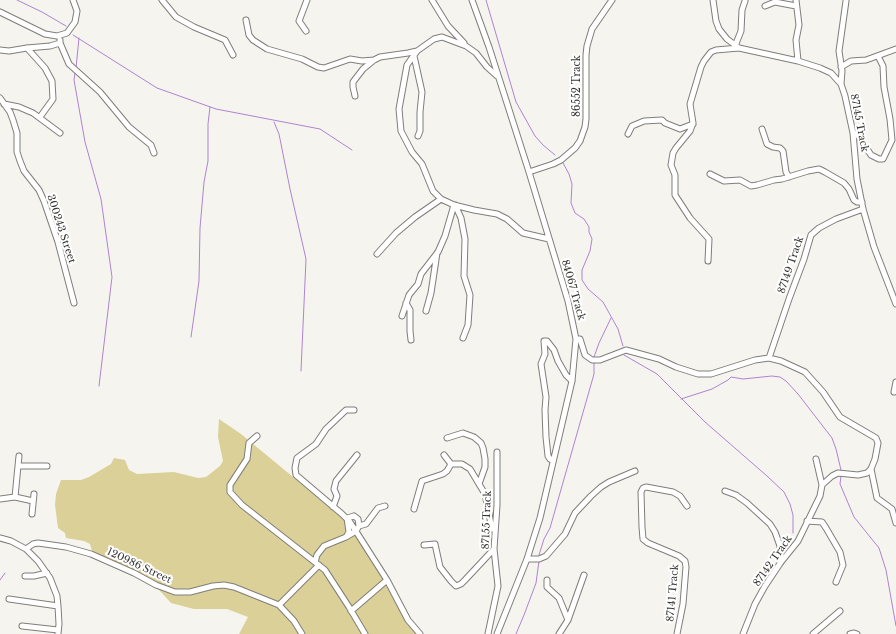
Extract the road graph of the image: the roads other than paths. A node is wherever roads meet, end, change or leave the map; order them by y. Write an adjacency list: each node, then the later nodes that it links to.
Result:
1 (73, 0): 15 (street)
2 (162, 0): 23 (street)
3 (307, 0): 14 (street)
4 (432, 0): 17 (street)
5 (472, 0): 29 (street, 84067 Track)
6 (612, 0): 43 (street, 86552 Track)
7 (713, 0): 18 (street)
8 (745, 1): 18 (street)
9 (846, 1): 28 (street)
10 (796, 3): 11 (street); 27 (street)
11 (766, 6)
12 (0, 12): 15 (street)
13 (246, 20): 26 (street)
14 (306, 31)
15 (61, 35): 16 (street)
16 (60, 43): 19 (street); 42 (street)
17 (466, 46): 22 (street); 29 (street)
18 (737, 47): 27 (street, 87145 Track); 35 (street, 87145 Track)
19 (27, 48): 21 (street); 34 (street)
20 (896, 49): 25 (street)
21 (0, 50)
22 (417, 51): 24 (street); 26 (street)
23 (233, 55)
24 (414, 56): 40 (street); 46 (street)
25 (878, 56): 28 (street); 41 (street)
26 (374, 60): 31 (street)
27 (798, 61): 30 (street, 87145 Track)
28 (841, 67): 30 (street)
29 (498, 76): 43 (street, 84067 Track)
30 (841, 84): 38 (street, 87145 Track)
31 (355, 96)
32 (0, 98): 33 (street, 300243 Street)
33 (4, 104): 34 (street); 54 (street, 300243 Street)
34 (40, 117): 37 (street)
35 (693, 124): 39 (street); 53 (street)
36 (762, 129): 45 (street)
37 (60, 133)
38 (853, 133): 41 (street); 47 (street, 87145 Track)
39 (628, 134)
40 (418, 136)
41 (893, 144)
42 (154, 154)
43 (529, 172): 50 (street, 84067 Track)
44 (710, 174): 45 (street)
45 (789, 177): 47 (street)
46 (441, 199): 48 (street); 52 (street)
47 (862, 202): 49 (street, 87145 Track)
48 (455, 205): 50 (street); 51 (street); 59 (street)
49 (863, 210): 56 (street, 87145 Track); 62 (street, 87149 Track)
50 (549, 239): 60 (street, 84067 Track)
51 (438, 252): 55 (street); 57 (street)
52 (377, 254)
53 (708, 260)
54 (74, 303)
55 (406, 303): 58 (street); 61 (street)
56 (896, 304)
57 (426, 311)
58 (402, 316)
59 (463, 338)
60 (576, 339): 62 (street); 63 (street, 84067 Track)
61 (411, 340)
62 (769, 358): 78 (street)
63 (572, 381): 74 (street, 84067 Track); 74 (street)
64 (896, 382): 65 (street)
65 (894, 392)
66 (354, 410): 89 (street)
67 (257, 436): 105 (street)
68 (447, 438): 80 (street)
69 (497, 452): 99 (street, 87155 Track)
70 (357, 455): 89 (street)
71 (444, 455): 75 (street)
72 (19, 456): 76 (street)
73 (816, 459): 81 (street)
74 (553, 461): 103 (street, 84067 Track)
75 (451, 464): 80 (street); 90 (street)
76 (18, 466): 77 (street); 84 (street)
77 (48, 466)
78 (871, 469): 81 (street); 94 (street)
79 (635, 471): 103 (street)
80 (479, 484): 99 (street)
81 (822, 485): 93 (street, 87142 Track)
82 (725, 491): 104 (street)
83 (34, 494): 86 (street)
84 (15, 497): 85 (street); 86 (street)
85 (0, 499)
86 (33, 501): 91 (street)
87 (385, 506): 95 (street)
88 (687, 506): 126 (street, 87141 Track)
89 (332, 507): 92 (street)
90 (414, 509)
91 (32, 514)
92 (347, 519): 95 (street); 96 (street); 97 (street)
93 (807, 520): 104 (street, 87142 Track); 111 (street)
94 (896, 522)
95 (359, 526): 96 (street)
96 (356, 531): 97 (street); 109 (street)
97 (346, 537): 105 (street)
98 (0, 538): 101 (street)
99 (494, 538): 102 (street, 87155 Track)
100 (424, 545): 102 (street)
101 (26, 549): 106 (street); 113 (street, 120986 Street)
102 (494, 549): 123 (street, 87155 Track)
103 (527, 559): 124 (street, 84067 Track)
104 (781, 562): 127 (street, 87142 Track)
105 (317, 564): 113 (street); 115 (street)
106 (46, 573): 108 (street); 114 (street)
107 (584, 575): 117 (street)
108 (25, 576)
109 (387, 580): 115 (street); 122 (street)
110 (547, 580): 117 (street)
111 (836, 582)
112 (9, 599): 114 (street)
113 (279, 605): 120 (street, 120986 Street)
114 (58, 606): 119 (street)
115 (351, 611): 121 (street)
116 (840, 611): 128 (street)
117 (568, 620): 125 (street)
118 (22, 626): 119 (street)
119 (58, 632)
120 (302, 634)
121 (365, 634)
122 (420, 634)
123 (488, 634)
124 (497, 634)
125 (558, 634)
126 (677, 634)
127 (743, 634)
128 (813, 634)
129 (850, 634): 130 (street)
130 (857, 634)

